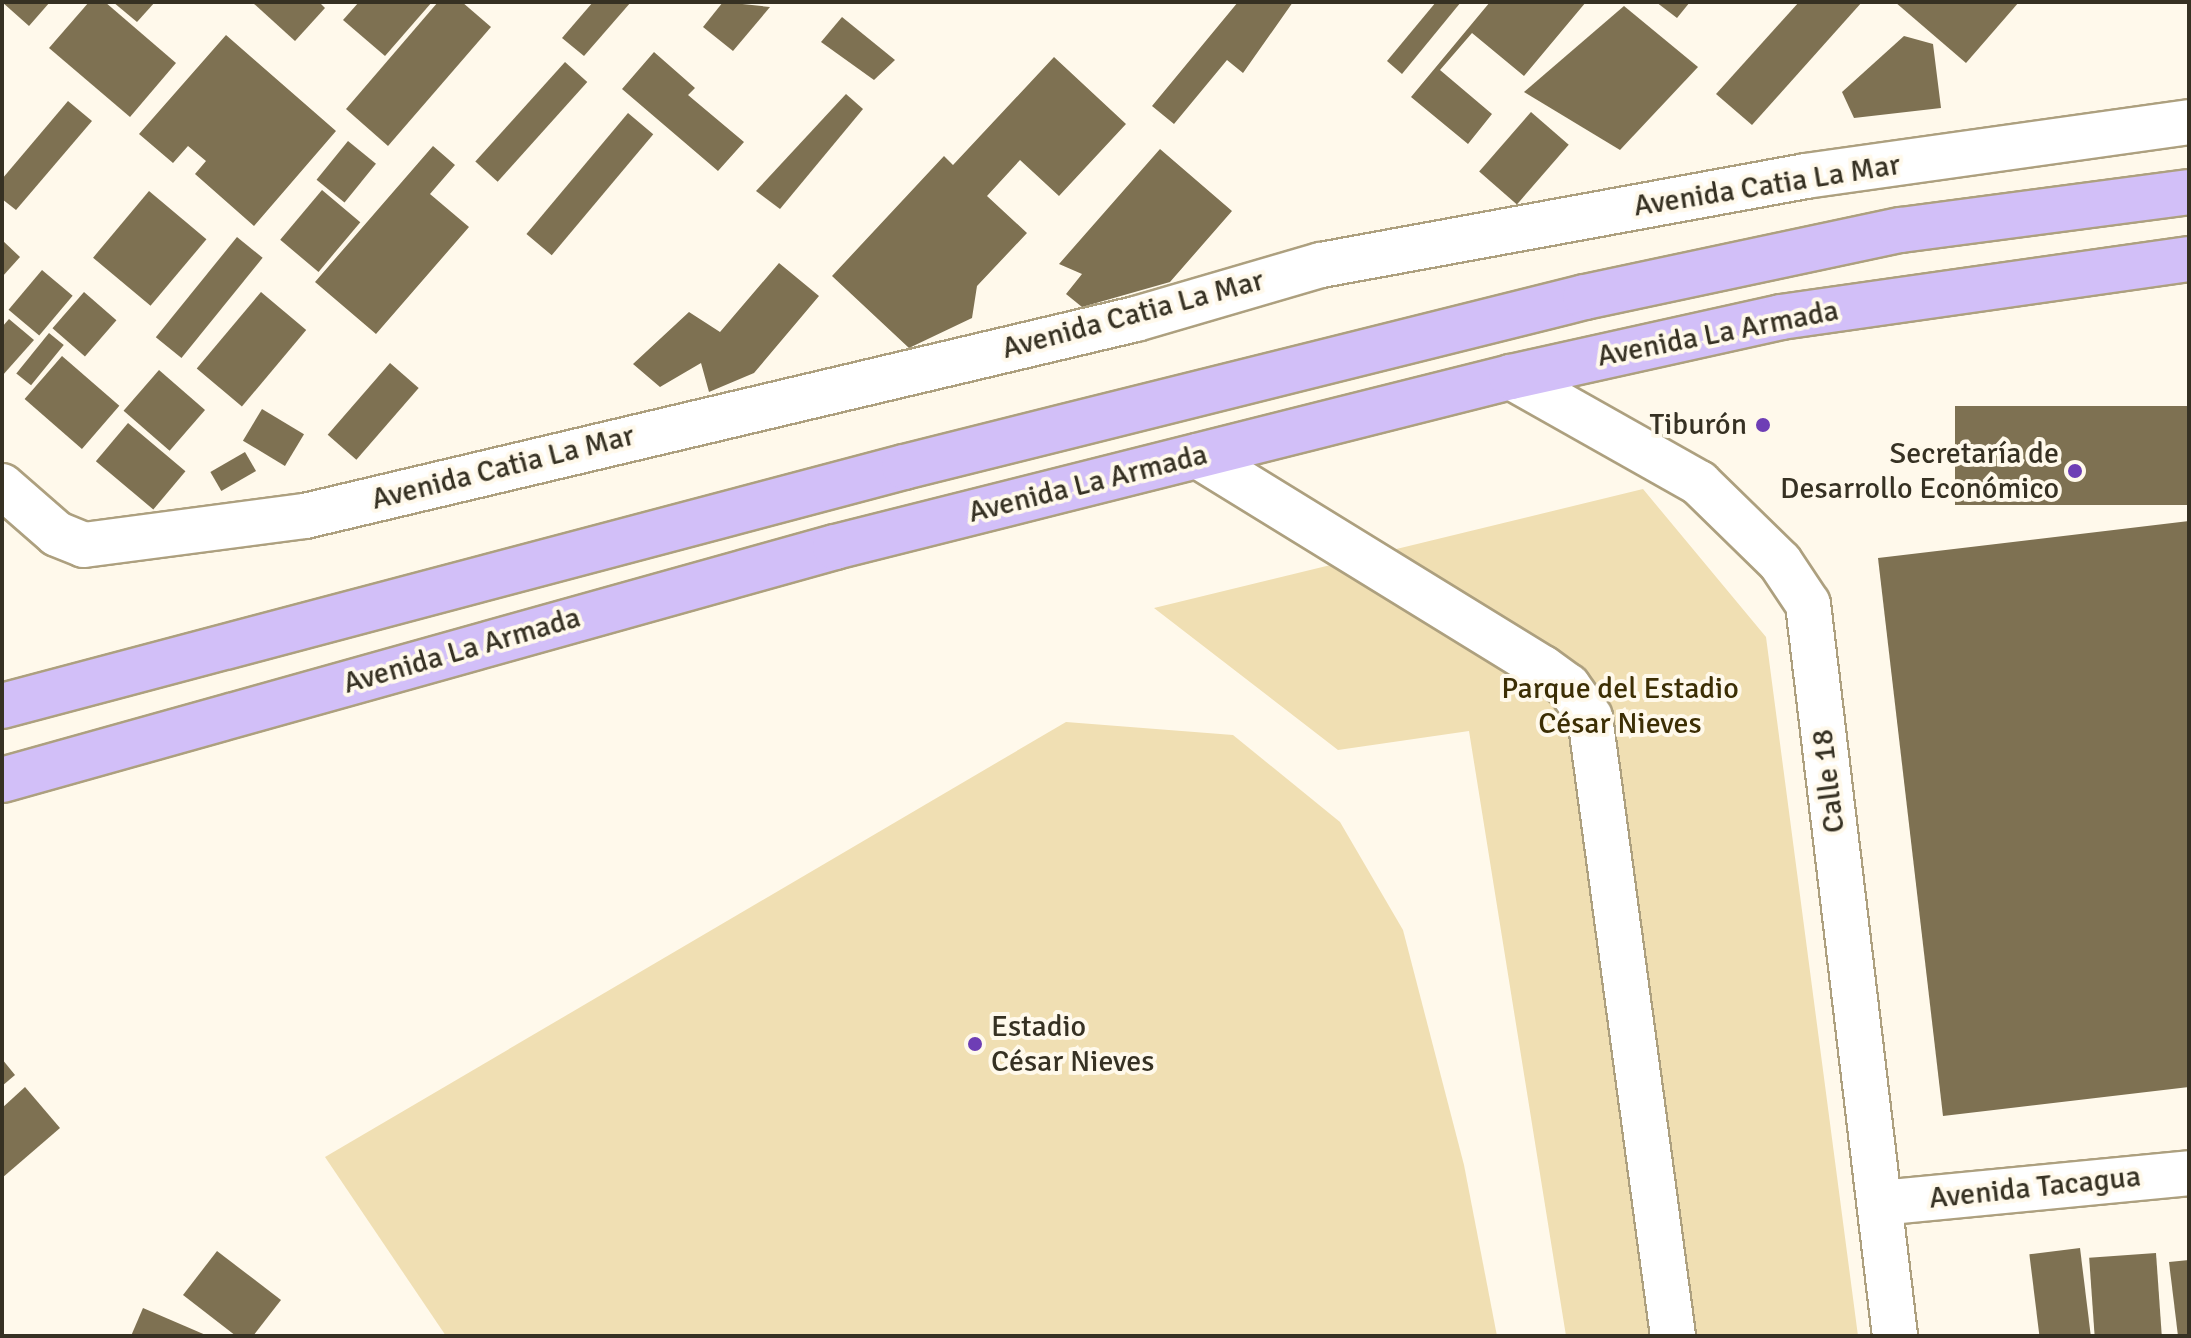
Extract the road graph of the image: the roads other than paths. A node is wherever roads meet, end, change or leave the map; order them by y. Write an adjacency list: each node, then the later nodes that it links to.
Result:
1 (2189, 122): 6 (street, Avenida Catia La Mar)
2 (2189, 192): 7 (main road, Avenida La Armada)
3 (2189, 259): 4 (main road, Avenida La Armada)
4 (1511, 377): 5 (main road, Avenida La Armada); 10 (street, Calle 18)
5 (1198, 456): 8 (main road, Avenida La Armada); 11 (street)
6 (2, 486)
7 (2, 706)
8 (2, 780)
9 (2189, 1173): 10 (street, Avenida Tacagua)
10 (1880, 1203): 12 (street, Calle 18)
11 (1673, 1336)
12 (1895, 1336)

